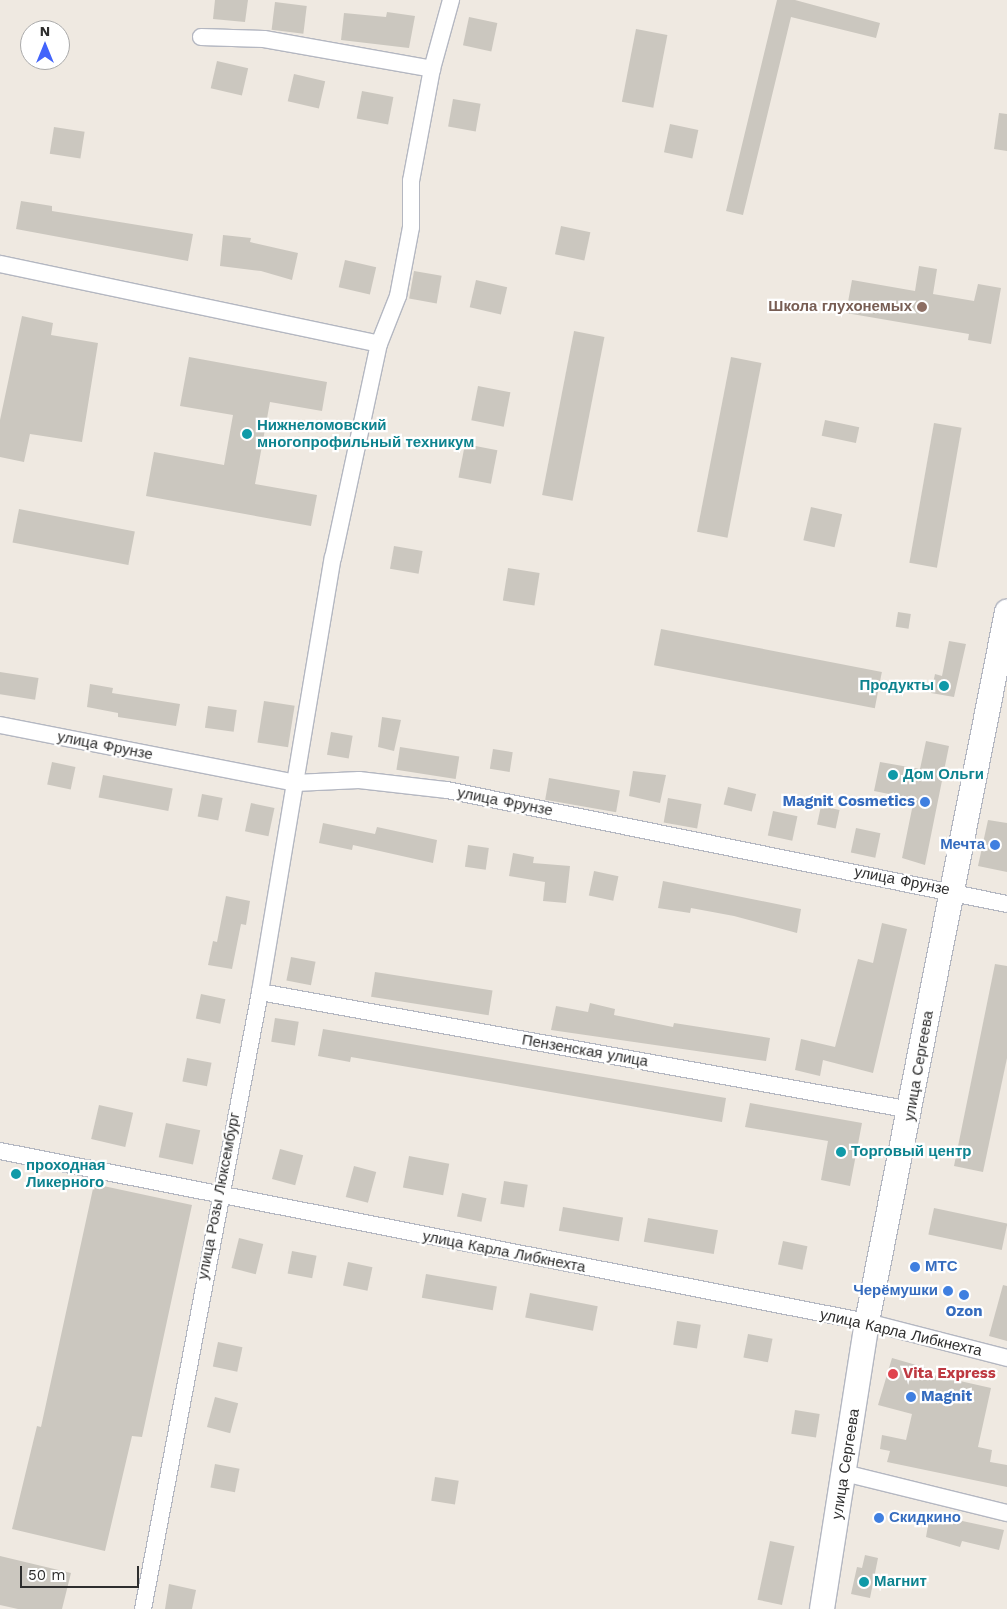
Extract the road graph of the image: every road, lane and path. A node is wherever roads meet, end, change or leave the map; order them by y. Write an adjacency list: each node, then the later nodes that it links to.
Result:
1 (450, 0): 3 (street, улица Розы Люксембург)
2 (202, 38): 3 (street)
3 (432, 69): 5 (street, улица Розы Люксембург)
4 (0, 264): 5 (street)
5 (378, 344): 8 (street, улица Розы Люксембург)
6 (1007, 612): 9 (main road, улица Сергеева)
7 (0, 725): 8 (street, улица Фрунзе)
8 (295, 783): 9 (street, улица Фрунзе); 11 (street, улица Розы Люксембург)
9 (950, 891): 10 (street, улица Фрунзе); 12 (main road, улица Сергеева)
10 (1007, 904)
11 (260, 992): 12 (street, Пензенская улица); 14 (street, улица Розы Люксембург)
12 (911, 1110): 15 (main road, улица Сергеева)
13 (0, 1151): 14 (street, улица Карла Либкнехта)
14 (218, 1196): 15 (street, улица Карла Либкнехта); 19 (street, улица Розы Люксембург)
15 (868, 1322): 16 (street, улица Карла Либкнехта); 17 (main road, улица Сергеева)
16 (1007, 1358)
17 (844, 1474): 18 (street); 20 (main road, улица Сергеева)
18 (1007, 1513)
19 (143, 1609)
20 (822, 1609)

